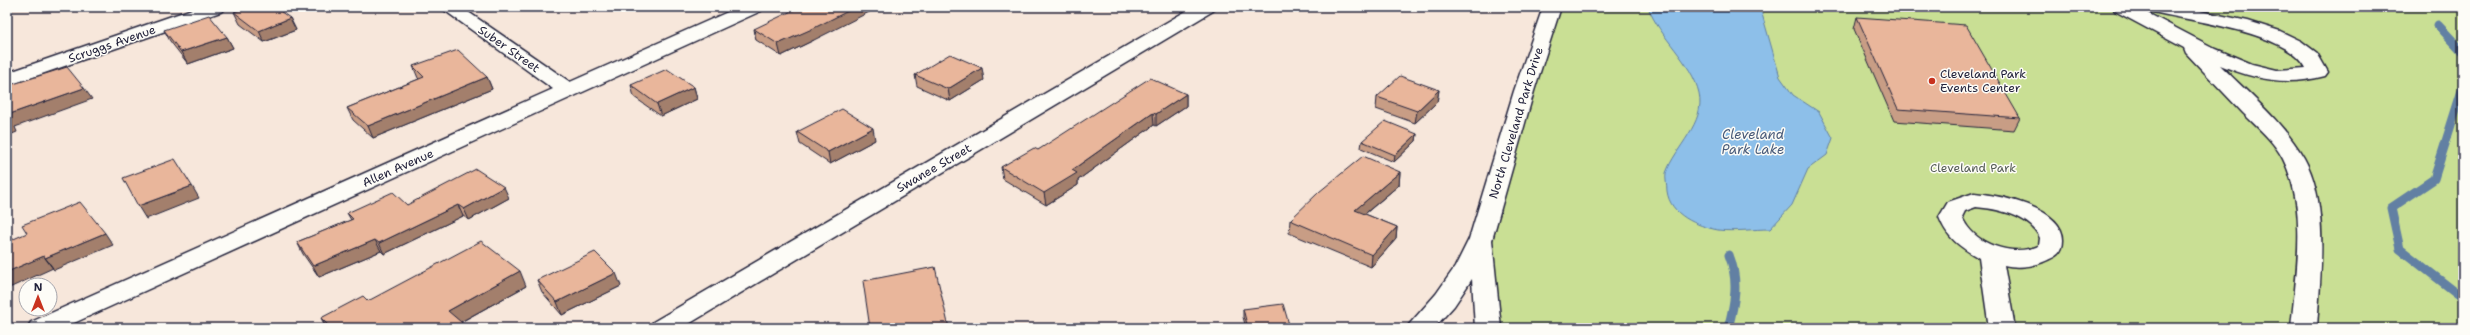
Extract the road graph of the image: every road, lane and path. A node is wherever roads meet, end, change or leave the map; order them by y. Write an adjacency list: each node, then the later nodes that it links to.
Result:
1 (216, 7): 9 (street, Scruggs Avenue)
2 (449, 7): 10 (street, Suber Street)
3 (754, 7): 10 (street, Allen Avenue)
4 (1206, 7): 14 (street, Swanee Street)
5 (1552, 7): 11 (street, North Cleveland Park Drive)
6 (2122, 7): 8 (street)
7 (2156, 7): 8 (street)
8 (2189, 42): 18 (street)
9 (7, 80)
10 (569, 90): 13 (street, Allen Avenue)
11 (1481, 239): 15 (street, North Cleveland Park Drive); 16 (street, North Cleveland Park Drive)
12 (1990, 253): 17 (street)
13 (40, 328)
14 (662, 328)
15 (1420, 328)
16 (1488, 328)
17 (2002, 328)
18 (2304, 328)

